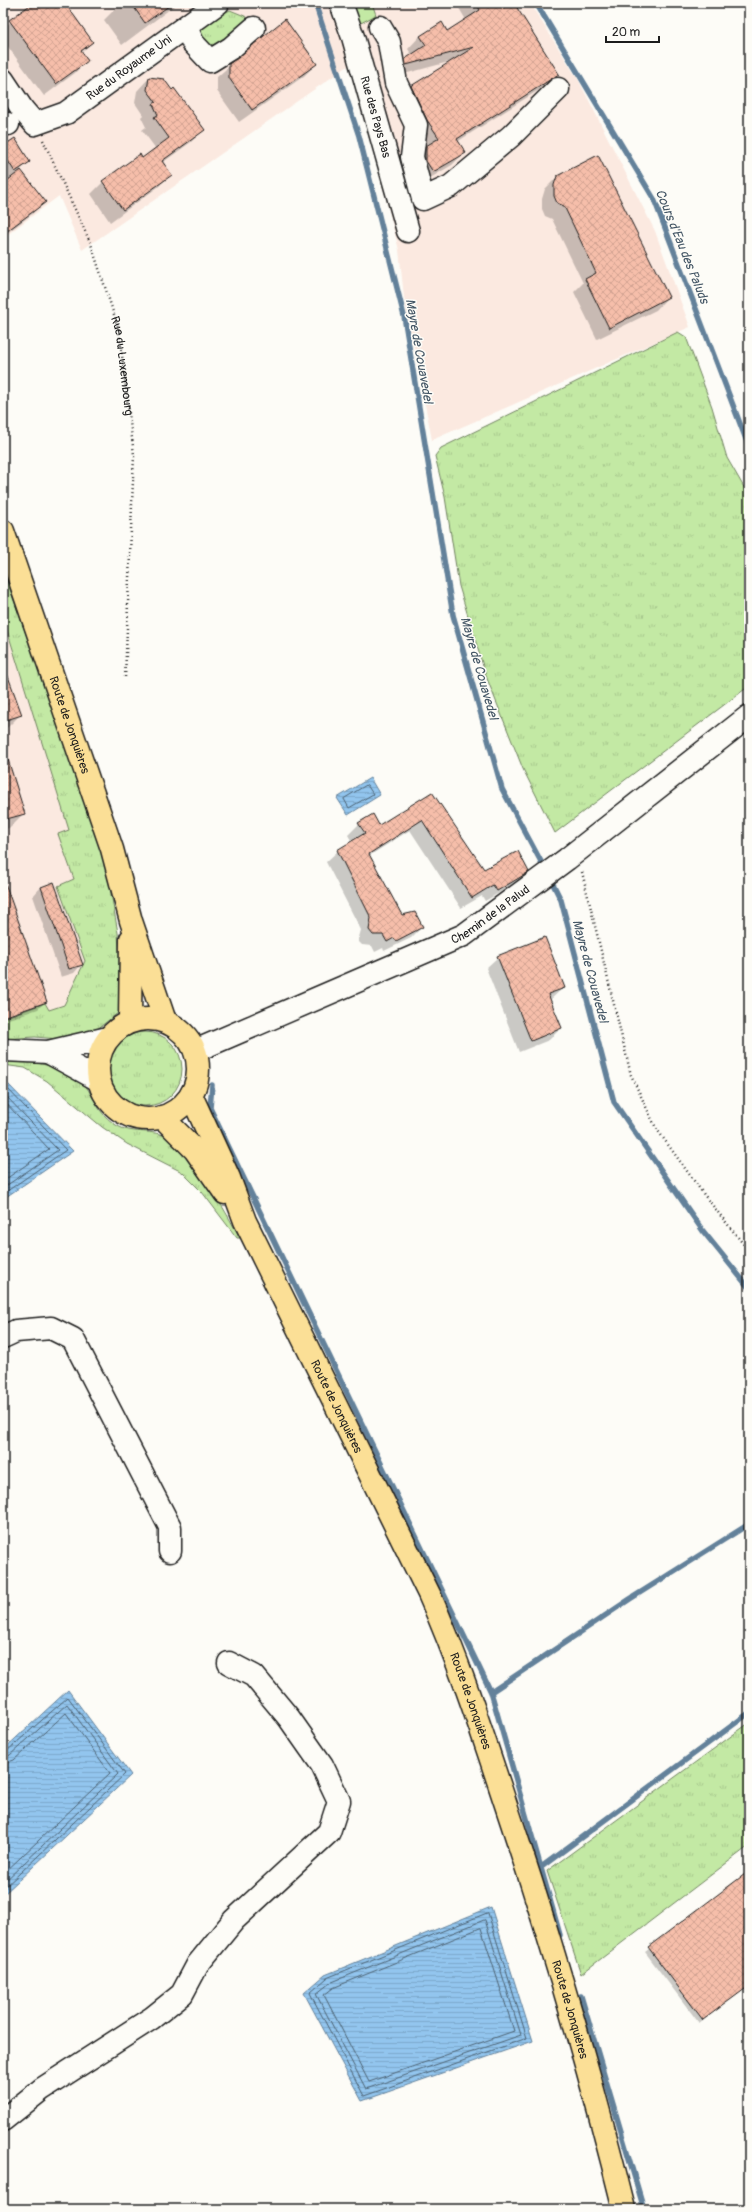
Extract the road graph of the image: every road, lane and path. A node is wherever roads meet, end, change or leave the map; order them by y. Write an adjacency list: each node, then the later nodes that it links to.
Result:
1 (218, 3): 3 (street, Rue du Royaume Uni)
2 (341, 3): 9 (street, Rue des Pays Bas)
3 (186, 27): 5 (street); 8 (street, Rue du Royaume Uni)
4 (380, 27): 7 (street)
5 (254, 28)
6 (3, 80): 8 (street)
7 (558, 89)
8 (35, 124): 11 (path, Rue du Luxembourg)
9 (408, 231)
10 (3, 531): 14 (main road, Route de Jonquières)
11 (125, 678)
12 (749, 716): 13 (street, Chemin de la Palud)
13 (572, 855): 19 (street, Chemin de la Palud); 25 (path)
14 (131, 920): 15 (main road, Route de Jonquières); 16 (main road, Route de Jonquières)
15 (130, 1021): 16 (main road); 17 (main road)
16 (165, 1021): 19 (main road)
17 (108, 1038): 20 (street); 21 (main road)
18 (3, 1050): 20 (street)
19 (195, 1051): 22 (main road)
20 (48, 1052): 21 (street)
21 (99, 1080): 23 (main road)
22 (191, 1095): 23 (main road); 24 (main road, Route de Jonquières)
23 (162, 1117): 24 (main road, Route de Jonquières)
24 (245, 1221): 30 (main road, Route de Jonquières)
25 (749, 1251)
26 (3, 1337): 27 (street)
27 (170, 1551)
28 (229, 1663): 29 (street)
29 (3, 2120)
30 (624, 2209)

